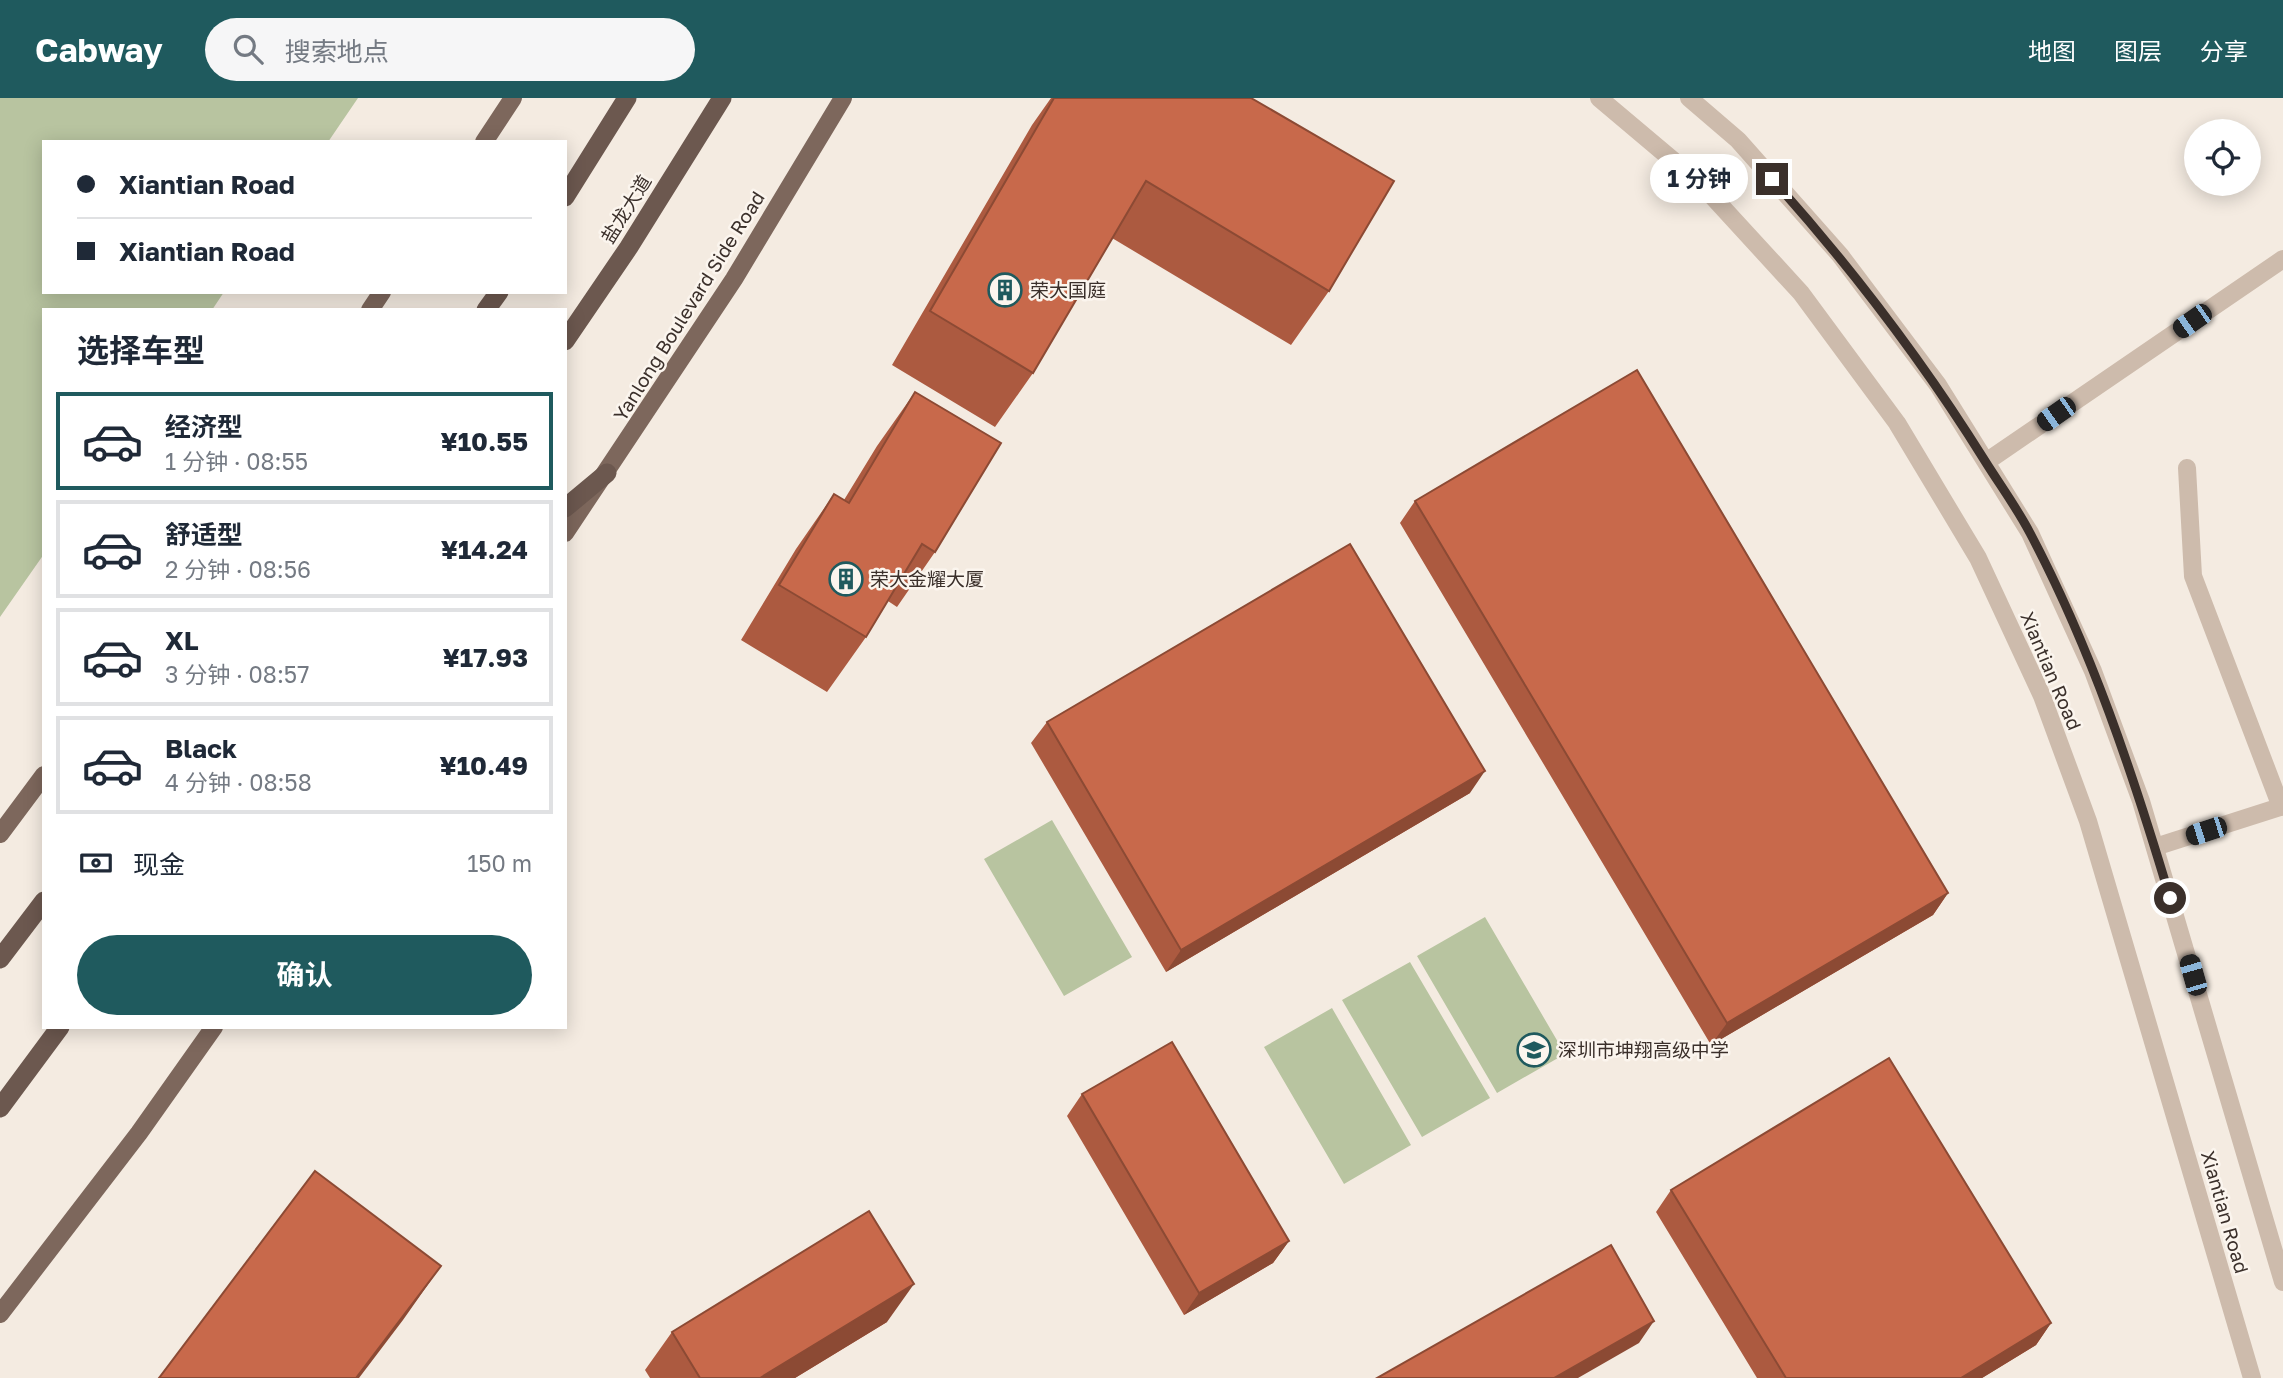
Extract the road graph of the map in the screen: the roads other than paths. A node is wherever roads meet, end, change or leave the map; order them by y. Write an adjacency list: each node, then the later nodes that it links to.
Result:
1 (513, 98): 7 (main road)
2 (627, 98): 8 (highway)
3 (722, 98): 10 (highway, 盐龙大道)
4 (843, 98): 13 (main road, Yanlong Boulevard Side Road)
5 (1599, 98): 27 (street, Xiantian Road)
6 (1689, 98): 11 (street, Xiantian Road)
7 (485, 140)
8 (567, 194)
9 (2283, 259): 11 (street)
10 (567, 338)
11 (1986, 462): 19 (street, Xiantian Road)
12 (2187, 468): 17 (street)
13 (607, 473): 14 (highway); 15 (main road, Yanlong Boulevard Side Road)
14 (567, 507)
15 (567, 530)
16 (42, 778): 18 (main road)
17 (2282, 806): 19 (street)
18 (0, 834)
19 (2155, 847): 25 (street, Xiantian Road)
20 (42, 904): 21 (highway)
21 (0, 958)
22 (59, 1029): 24 (highway)
23 (213, 1029): 26 (main road)
24 (0, 1108)
25 (2283, 1282)
26 (0, 1314)
27 (2252, 1378)

